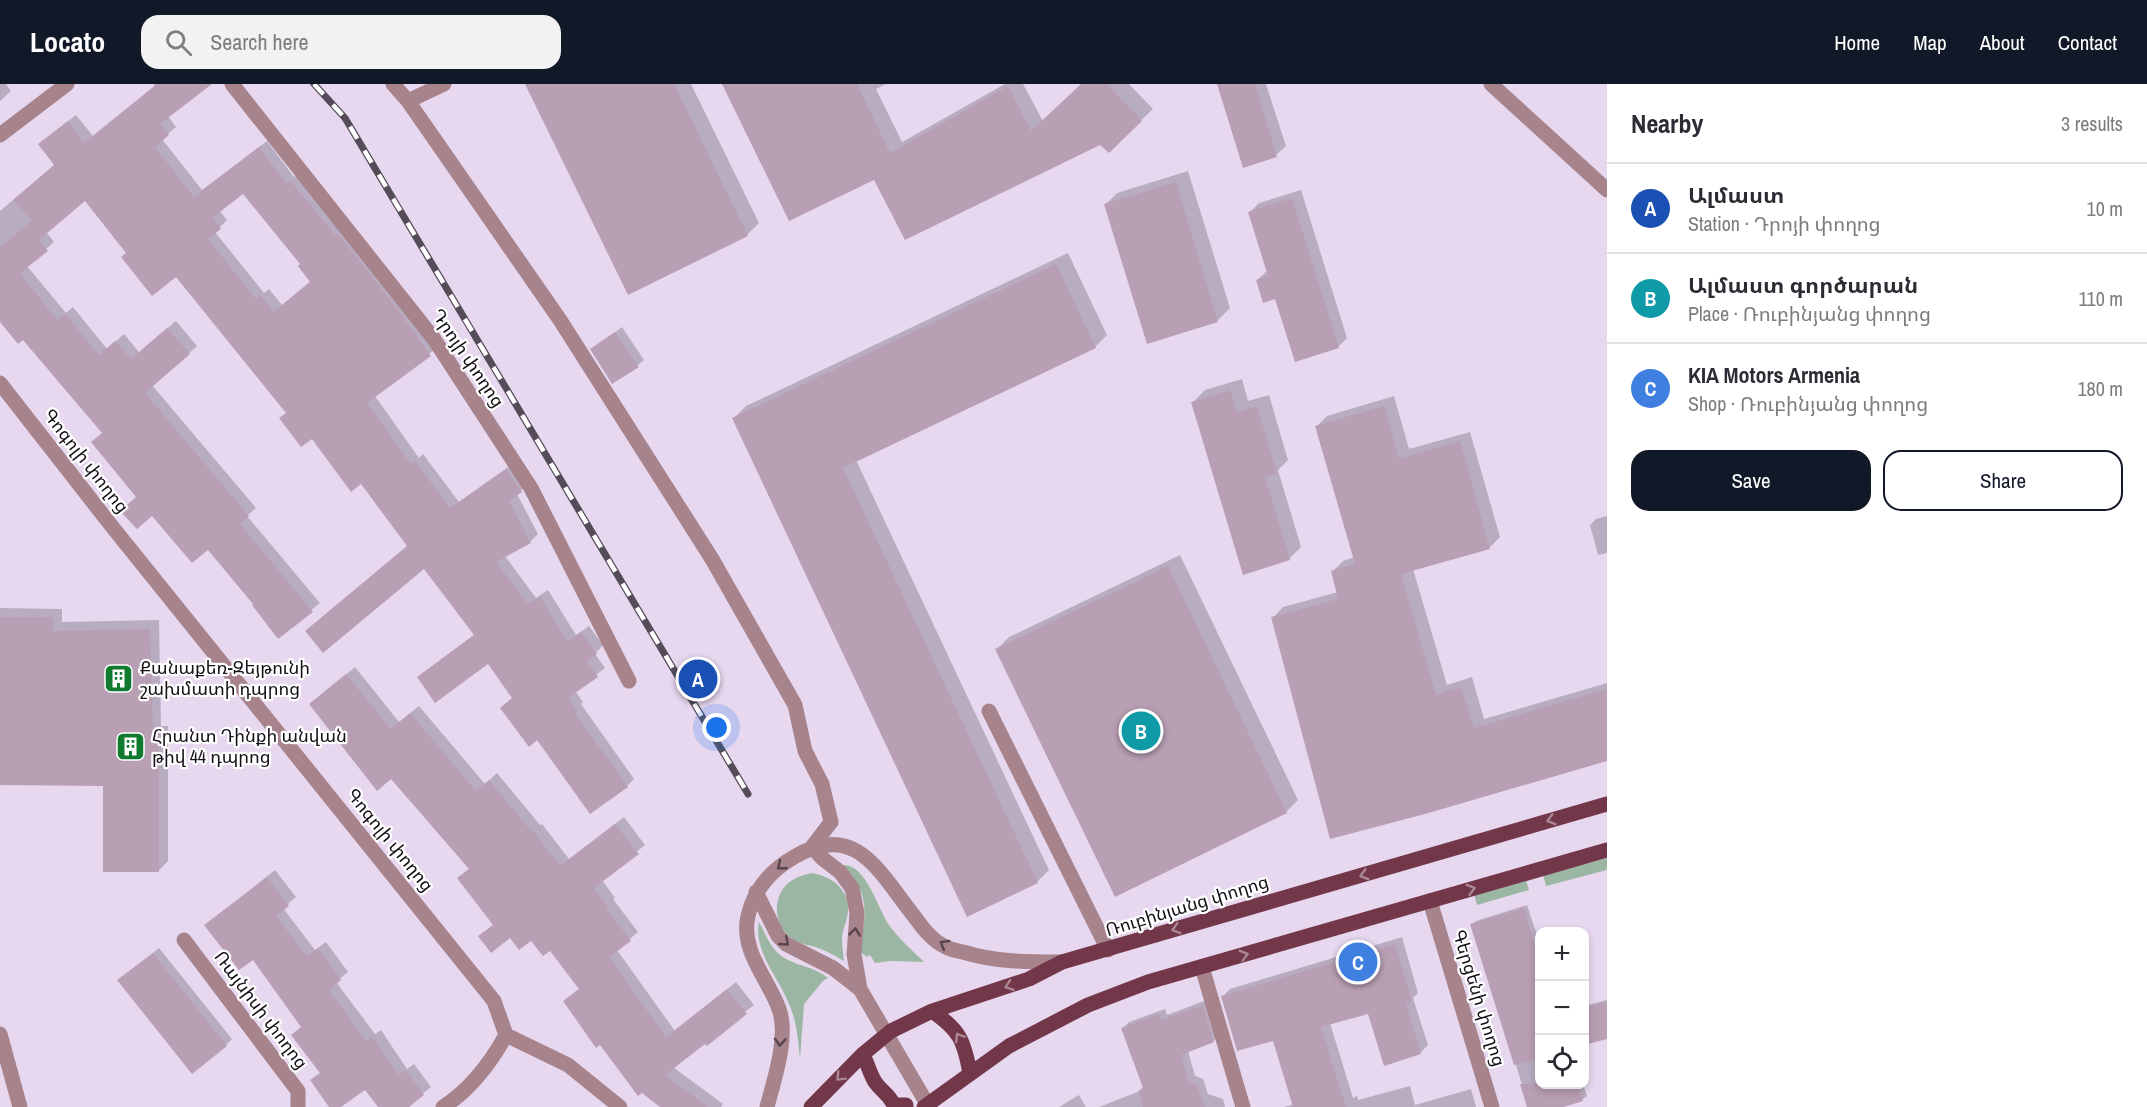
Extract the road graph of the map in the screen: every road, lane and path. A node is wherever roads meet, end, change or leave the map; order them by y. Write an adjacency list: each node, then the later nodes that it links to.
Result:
1 (68, 84): 7 (street)
2 (232, 84): 10 (street, Դրոյի փողոց)
3 (393, 84): 6 (street)
4 (444, 84): 6 (street)
5 (1491, 84): 8 (street)
6 (408, 101): 13 (street)
7 (0, 135)
8 (1607, 190)
9 (0, 382): 24 (street, Գոգոլի փողոց)
10 (629, 681)
11 (989, 711): 18 (street)
12 (1607, 804): 18 (main road, Ռուբինյանց փողոց, one-way to 18)
13 (812, 848): 15 (street, one-way to 15); 19 (street, one-way to 13); 21 (street, one-way to 13)
14 (1607, 850): 16 (main road, one-way to 14)
15 (756, 892): 21 (street, one-way to 21); 31 (street, one-way to 31)
16 (1430, 901): 20 (main road, one-way to 16); 37 (street, Գերցենի փողոց)
17 (184, 940): 29 (street, Ռայնիսի փողոց)
18 (1108, 950): 19 (main road, Ռուբինյանց փողոց)
19 (1062, 962): 22 (main road, Ռուբինյանց փողոց, one-way to 22)
20 (1202, 967): 26 (main road); 36 (street)
21 (860, 989): 35 (street)
22 (932, 1011): 25 (main road, Ռուբինյանց փողոց); 26 (main road, one-way to 22)
23 (0, 1034): 28 (street)
24 (506, 1035): 27 (street); 30 (street)
25 (863, 1054): 32 (main road, Ռուբինյանց փողոց, one-way to 32); 33 (main road)
26 (970, 1073): 34 (main road)
27 (447, 1104)
28 (20, 1107)
29 (298, 1107)
30 (620, 1107)
31 (767, 1107)
32 (811, 1107)
33 (906, 1107)
34 (924, 1107)
35 (929, 1107)
36 (1243, 1107)
37 (1492, 1107)

